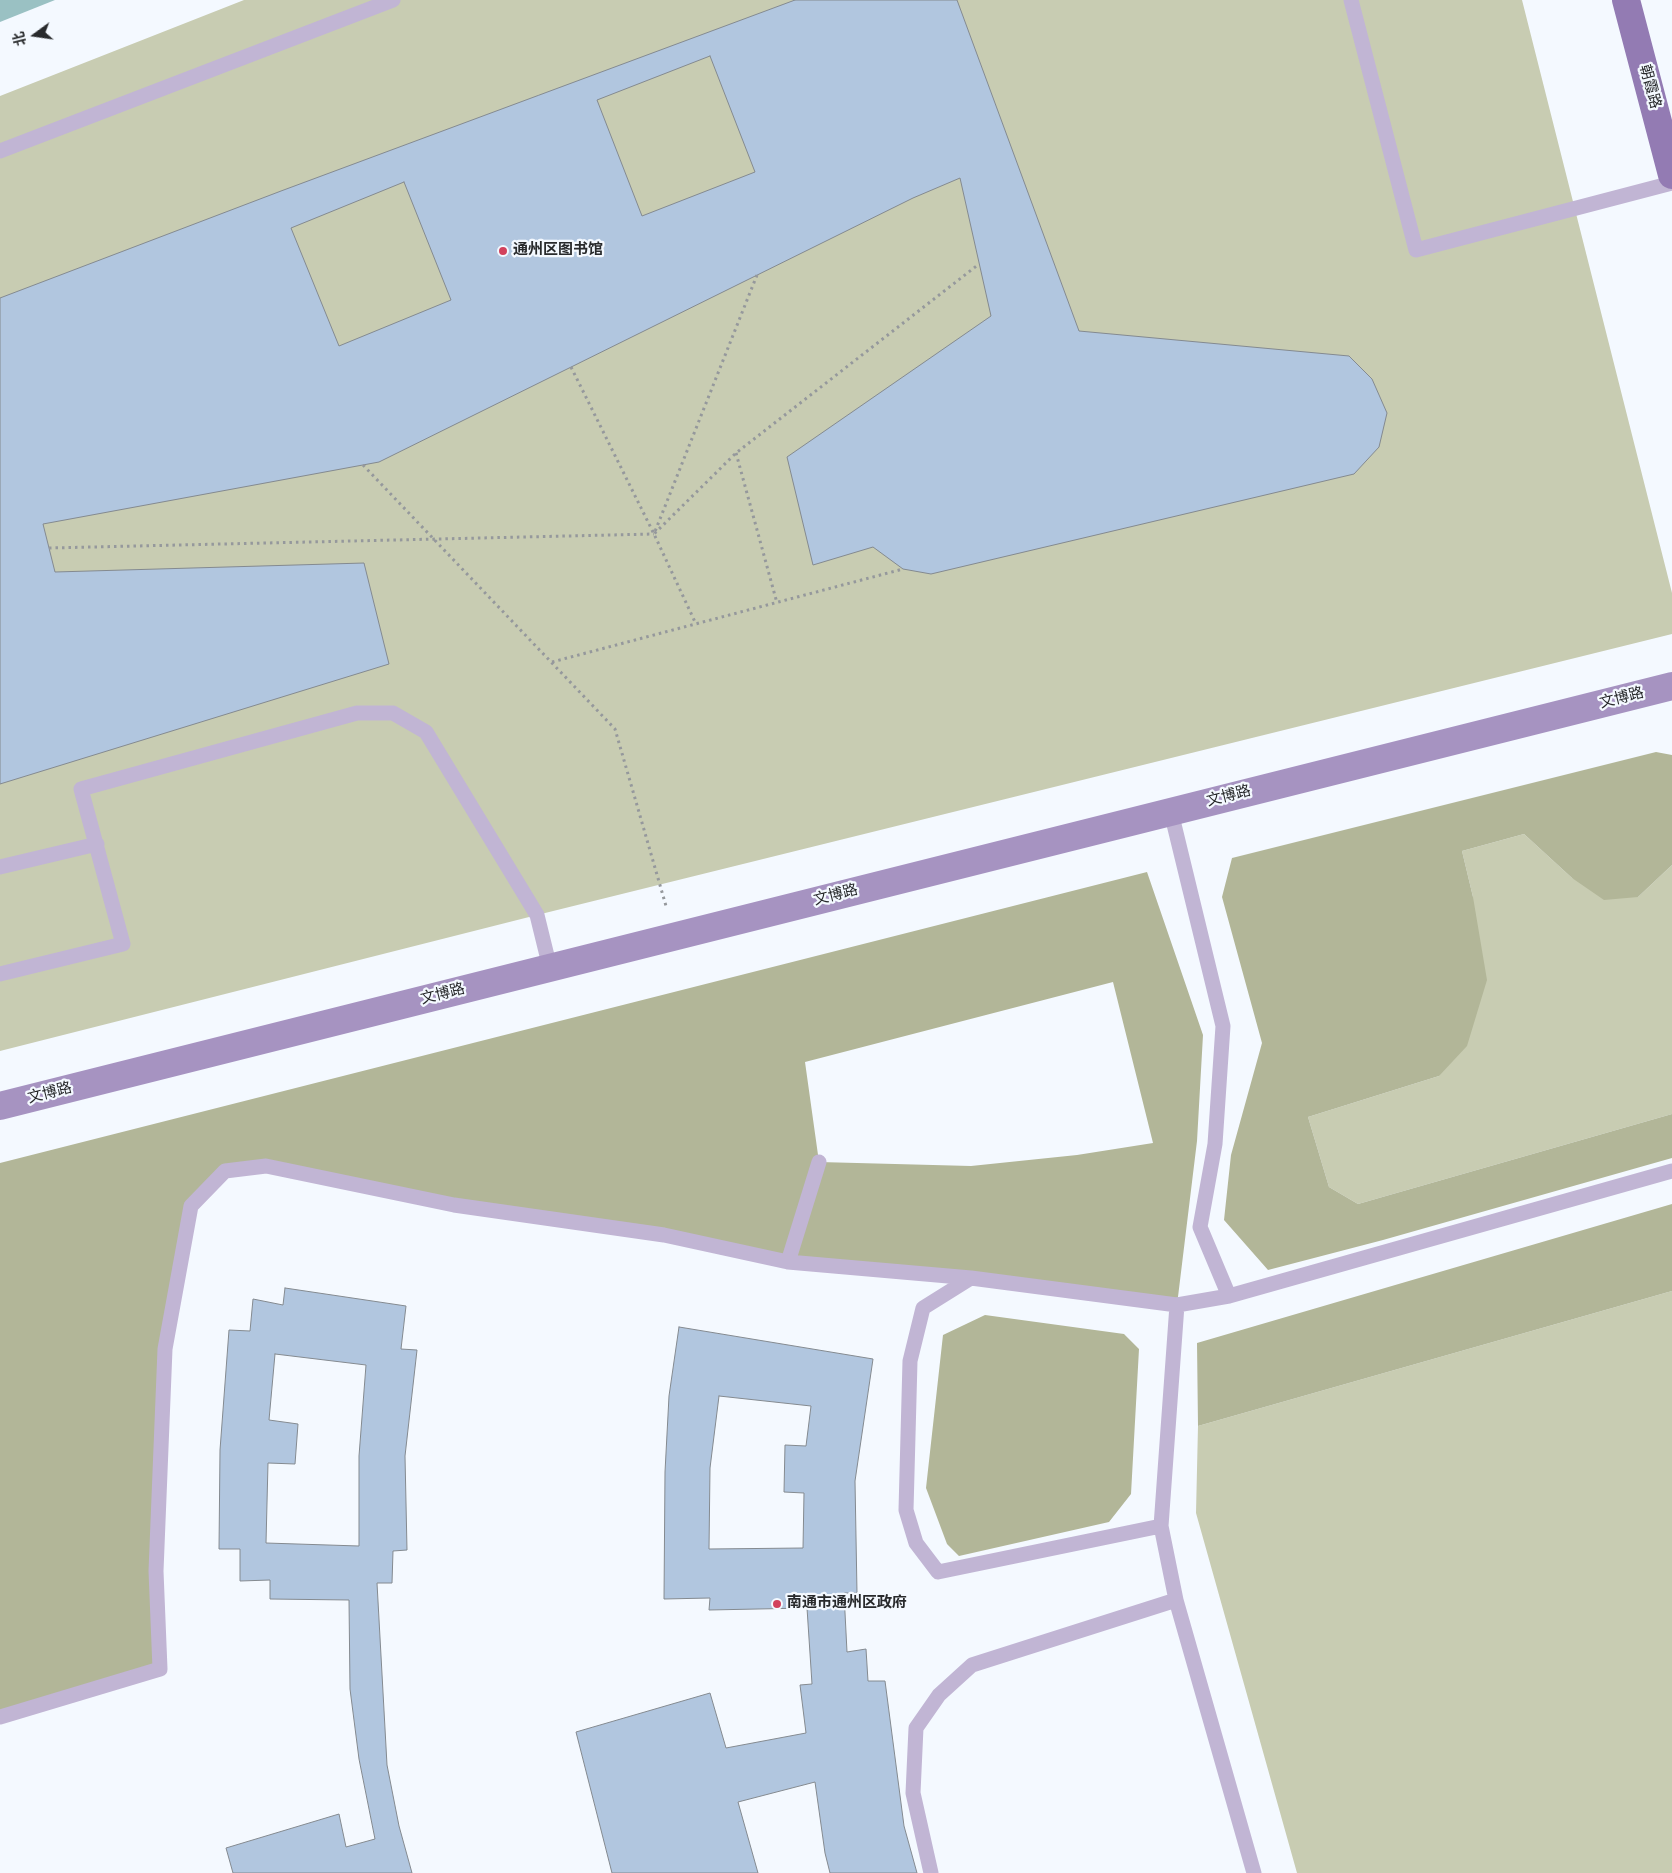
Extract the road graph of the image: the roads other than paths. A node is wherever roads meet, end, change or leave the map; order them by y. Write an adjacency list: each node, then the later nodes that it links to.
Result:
1 (393, 0): 4 (lane)
2 (1351, 0): 6 (lane)
3 (1626, 0): 5 (main road, 朝霞路)
4 (0, 151)
5 (1672, 175)
6 (1672, 184)
7 (1672, 686): 8 (street, 文博路)
8 (1171, 812): 11 (street, 文博路); 18 (lane)
9 (97, 844): 10 (lane); 11 (lane); 12 (lane)
10 (0, 867)
11 (550, 968): 13 (street, 文博路)
12 (0, 974)
13 (0, 1106)
14 (819, 1162): 16 (lane)
15 (1672, 1171): 18 (lane)
16 (788, 1262): 17 (lane); 22 (lane)
17 (970, 1278): 19 (lane); 20 (lane)
18 (1229, 1296): 19 (lane)
19 (1177, 1305): 20 (lane)
20 (1161, 1526): 21 (lane)
21 (1176, 1600): 23 (lane); 24 (lane)
22 (0, 1717)
23 (931, 1873)
24 (1254, 1873)

